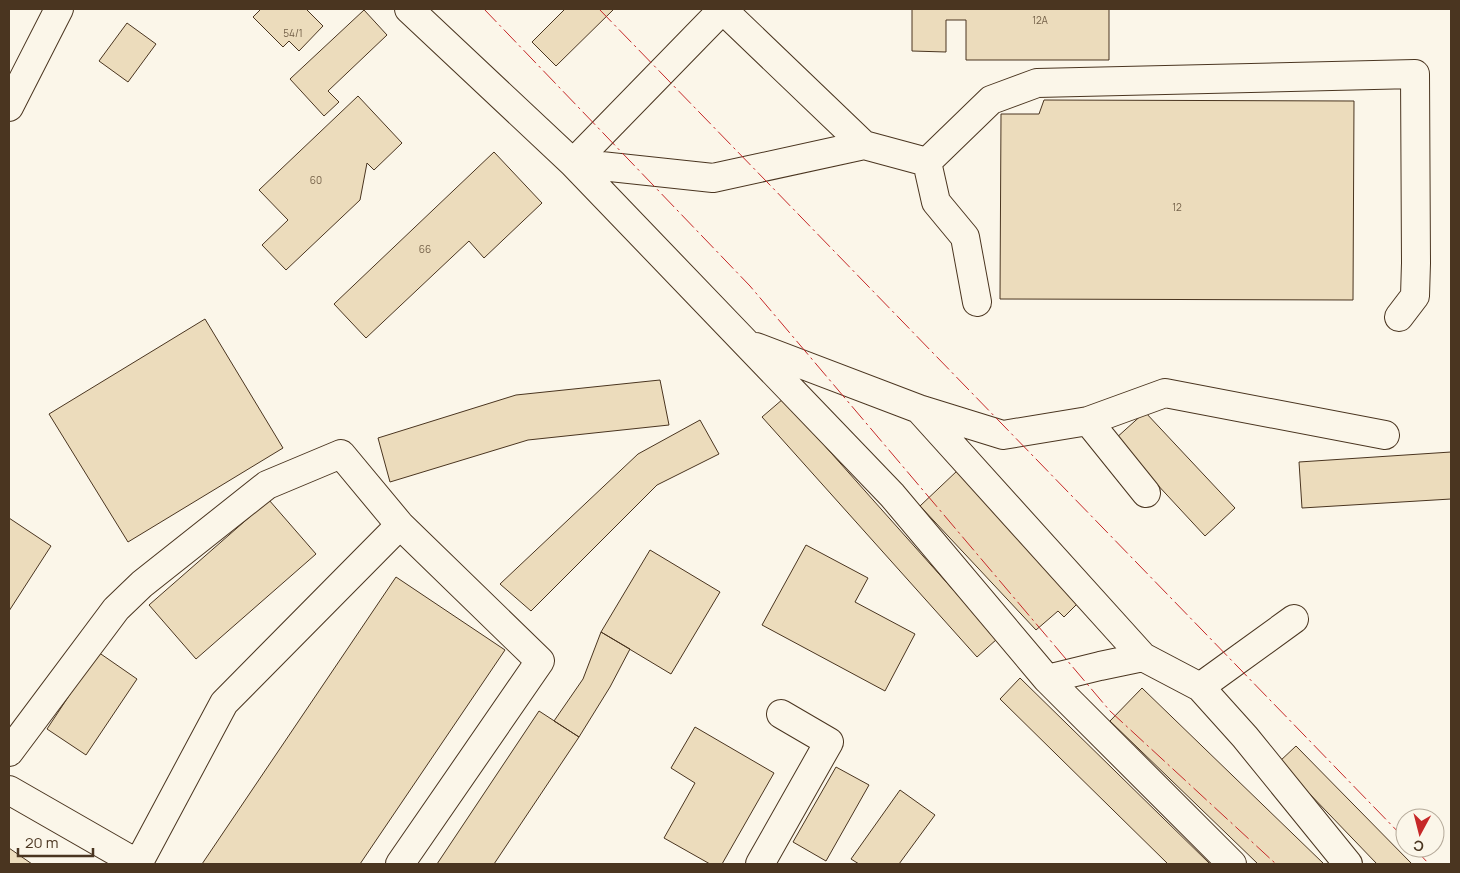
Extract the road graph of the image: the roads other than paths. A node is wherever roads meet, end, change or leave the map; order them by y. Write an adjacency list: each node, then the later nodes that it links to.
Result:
1 (59, 9): 4 (street)
2 (408, 9): 7 (street)
3 (722, 9): 5 (street); 7 (street)
4 (9, 107)
5 (864, 145): 6 (street); 7 (street)
6 (927, 162): 8 (street); 9 (street)
7 (573, 163): 10 (street)
8 (977, 302)
9 (1399, 317)
10 (747, 344): 11 (street); 18 (street)
11 (918, 409): 12 (street); 17 (street)
12 (1088, 420): 13 (street); 14 (street)
13 (1385, 435)
14 (1146, 493)
15 (400, 525): 21 (street); 23 (street); 24 (street)
16 (1294, 619): 19 (street)
17 (1143, 657): 18 (street); 19 (street)
18 (1047, 679): 26 (street)
19 (1200, 687): 27 (street)
20 (781, 714): 25 (street)
21 (9, 752)
22 (9, 790): 23 (street)
23 (138, 864)
24 (400, 864)
25 (760, 864)
26 (1232, 864)
27 (1348, 864)

